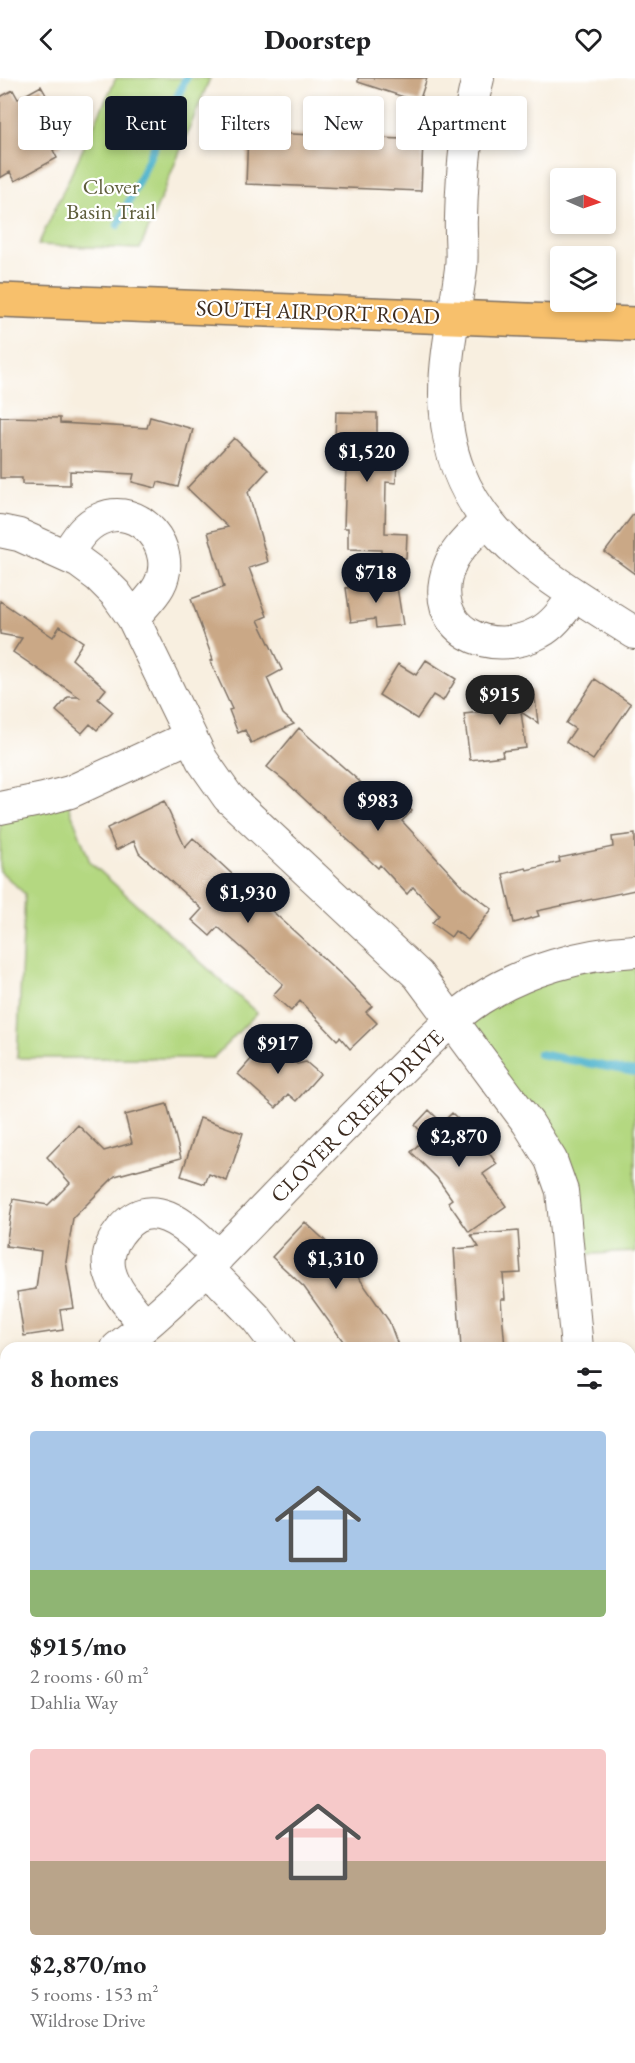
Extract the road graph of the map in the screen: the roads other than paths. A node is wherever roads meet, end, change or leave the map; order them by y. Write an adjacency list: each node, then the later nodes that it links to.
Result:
1 (478, 78): 3 (street)
2 (0, 300): 3 (main road, SOUTH AIRPORT ROAD)
3 (453, 317): 4 (main road, SOUTH AIRPORT ROAD); 5 (street)
4 (635, 324)
5 (486, 520): 8 (street); 8 (street)
6 (0, 531): 7 (street)
7 (67, 556): 9 (street); 9 (street)
8 (575, 595): 10 (street)
9 (133, 618): 11 (street)
10 (635, 633)
11 (189, 737): 12 (street); 14 (street)
12 (0, 808)
13 (635, 951): 14 (street, CLOVER CREEK DRIVE)
14 (451, 1021): 15 (street, CLOVER CREEK DRIVE); 19 (street)
15 (212, 1263): 16 (street, CLOVER CREEK DRIVE); 16 (street); 18 (street)
16 (145, 1325): 17 (street, CLOVER CREEK DRIVE)
17 (124, 1342)
18 (274, 1342)
19 (576, 1342)

